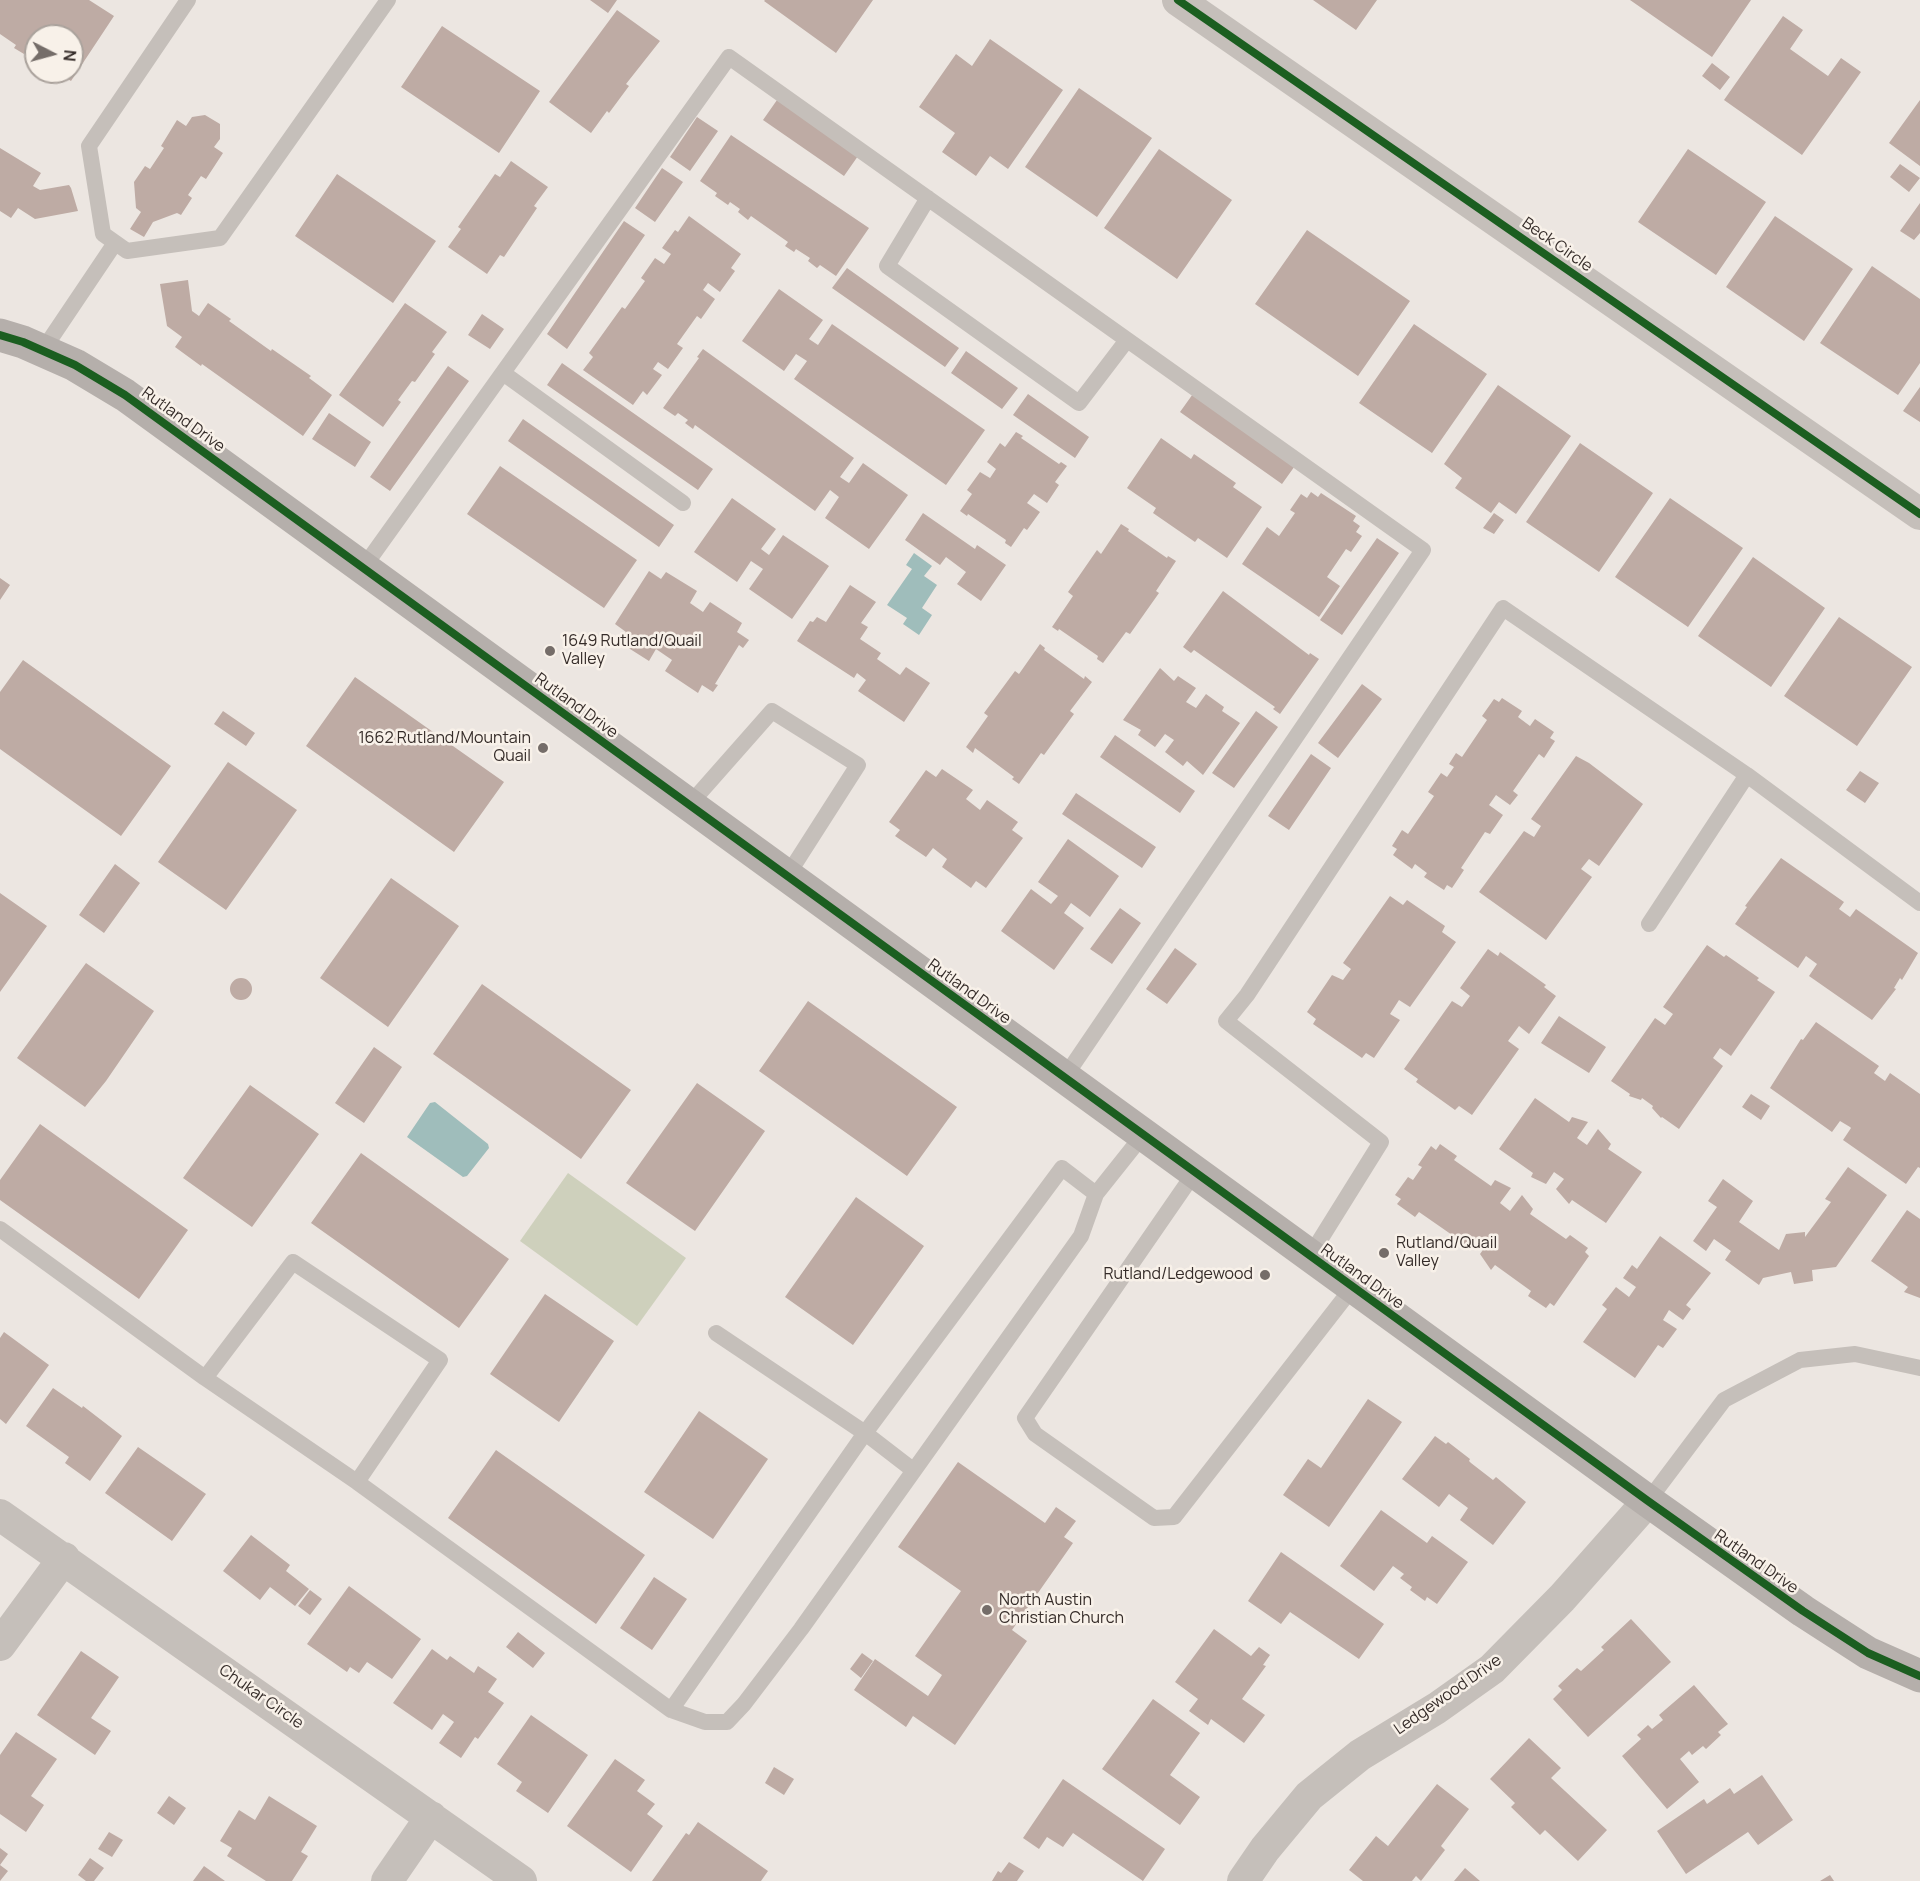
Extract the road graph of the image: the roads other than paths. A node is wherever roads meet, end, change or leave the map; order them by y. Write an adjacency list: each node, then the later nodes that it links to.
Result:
1 (188, 0): 5 (lane)
2 (388, 0): 5 (lane)
3 (1178, 0): 11 (street, Beck Circle)
4 (928, 198): 7 (lane); 7 (lane); 9 (lane)
5 (115, 243): 8 (lane)
6 (0, 335): 8 (street, Rutland Drive)
7 (1127, 340): 18 (lane)
8 (43, 350): 12 (street, Rutland Drive)
9 (503, 373): 10 (lane); 12 (lane)
10 (683, 503)
11 (1920, 514)
12 (363, 568): 14 (street, Rutland Drive)
13 (1747, 776): 16 (lane); 17 (lane); 23 (lane)
14 (689, 805): 15 (street, Rutland Drive); 15 (lane)
15 (787, 876): 18 (street, Rutland Drive)
16 (1920, 903)
17 (1649, 924)
18 (1064, 1078): 19 (street, Rutland Drive)
19 (1143, 1135): 20 (street, Rutland Drive); 21 (lane)
20 (1195, 1172): 23 (street, Rutland Drive); 24 (lane)
21 (1096, 1194): 28 (lane); 29 (lane)
22 (0, 1229): 27 (lane)
23 (1310, 1256): 24 (street, Rutland Drive)
24 (1353, 1287): 31 (street, Rutland Drive)
25 (716, 1333): 28 (lane)
26 (1920, 1368): 31 (lane)
27 (205, 1378): 30 (lane); 30 (lane)
28 (865, 1433): 29 (lane); 36 (lane)
29 (913, 1470): 36 (lane)
30 (357, 1482): 36 (lane)
31 (1648, 1501): 35 (street, Rutland Drive); 40 (street, Ledgewood Drive)
32 (0, 1515): 33 (street, Chukar Circle)
33 (64, 1558): 34 (street); 37 (street, Chukar Circle)
34 (0, 1645)
35 (1920, 1676)
36 (670, 1710)
37 (431, 1817): 38 (street); 39 (street, Chukar Circle)
38 (387, 1881)
39 (521, 1881)
40 (1243, 1881)

